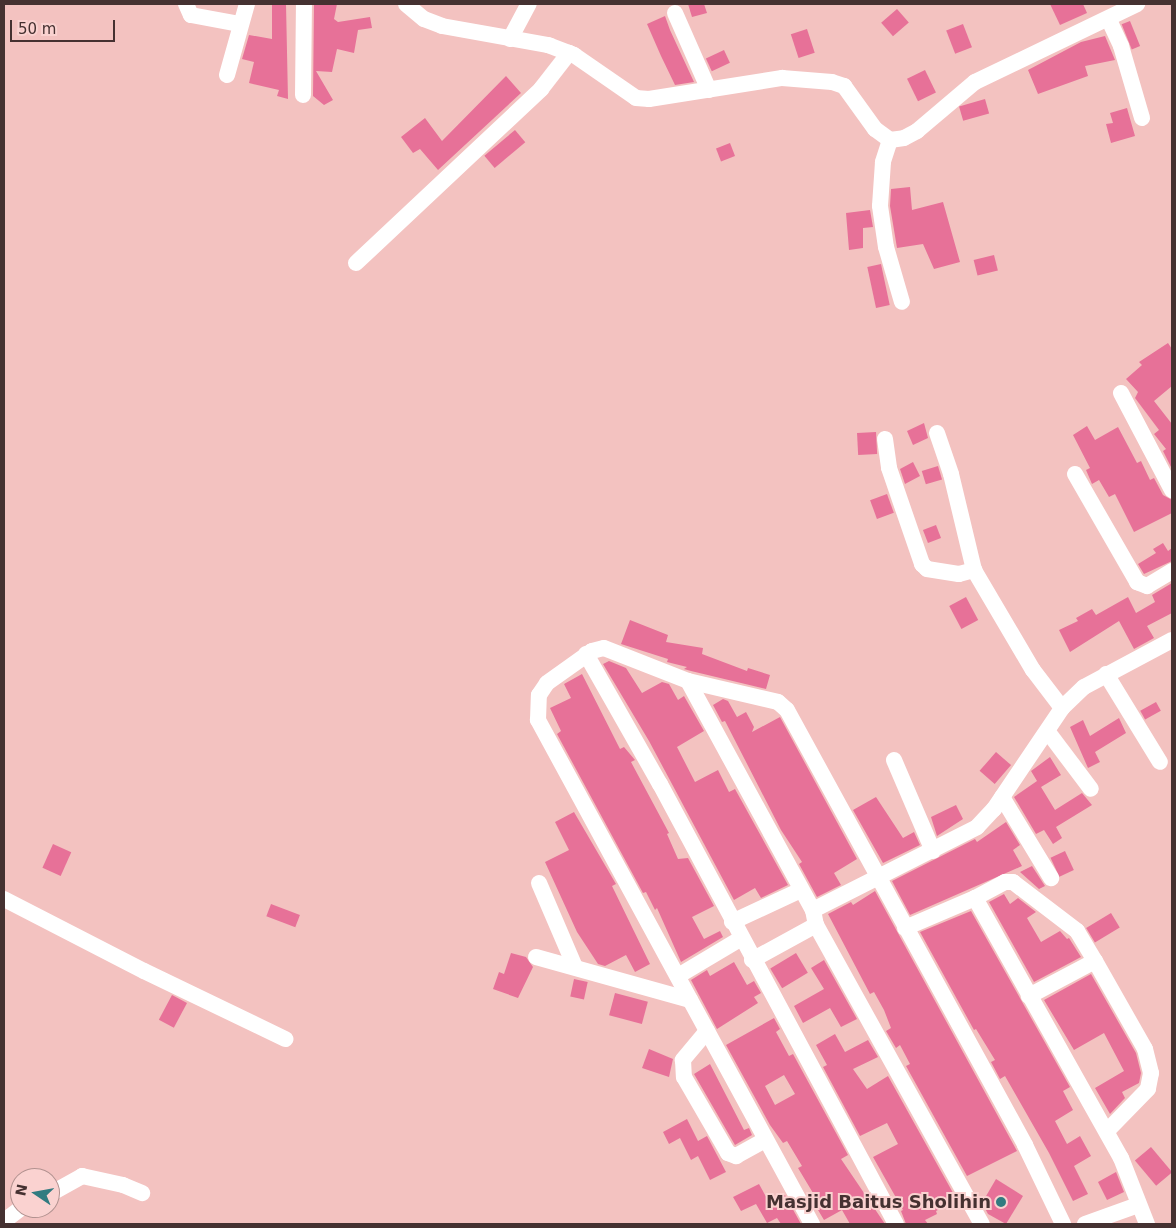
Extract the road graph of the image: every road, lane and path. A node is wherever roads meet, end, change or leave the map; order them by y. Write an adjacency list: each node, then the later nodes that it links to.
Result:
1 (186, 4): 9 (street)
2 (247, 4): 9 (street)
3 (304, 4): 14 (street)
4 (406, 4): 10 (street)
5 (529, 4): 10 (street)
6 (1137, 4): 8 (street)
7 (675, 13): 13 (street)
8 (1109, 20): 15 (street); 16 (street)
9 (240, 24): 12 (street)
10 (510, 39): 11 (street)
11 (569, 53): 13 (street); 17 (street)
12 (227, 75)
13 (709, 90): 16 (street)
14 (303, 95)
15 (1142, 118)
16 (890, 140): 18 (street)
17 (356, 263)
18 (902, 302)
19 (1121, 393): 23 (street)
20 (937, 433): 24 (street)
21 (884, 439): 24 (street)
22 (1075, 474): 25 (street)
23 (1172, 490)
24 (974, 570): 30 (street)
25 (1172, 571)
26 (1172, 640): 28 (street)
27 (586, 654): 29 (street); 44 (street); 51 (street)
28 (1106, 674): 30 (street); 33 (street)
29 (688, 681): 37 (street); 40 (street)
30 (1062, 708): 31 (street)
31 (1048, 732): 34 (street); 35 (street)
32 (894, 760): 36 (street)
33 (1160, 762)
34 (1091, 789)
35 (1002, 797): 36 (street); 38 (street)
36 (933, 851): 37 (street)
37 (881, 875): 43 (street); 45 (street)
38 (1050, 878)
39 (539, 884): 50 (street)
40 (801, 890): 43 (street); 44 (street)
41 (975, 898): 45 (street); 49 (street); 52 (street)
42 (4, 899): 55 (street)
43 (814, 918): 48 (street); 63 (street)
44 (732, 922): 46 (street)
45 (904, 928): 64 (street)
46 (740, 939): 48 (street); 51 (street)
47 (536, 957): 50 (street)
48 (752, 960): 62 (street)
49 (1096, 961): 52 (street); 56 (street)
50 (575, 967): 53 (street)
51 (678, 976): 53 (street)
52 (1029, 996): 56 (street)
53 (690, 1000): 54 (street)
54 (707, 1031): 57 (street); 57 (street)
55 (285, 1038)
56 (1107, 1131): 60 (street)
57 (765, 1140): 61 (street)
58 (60, 1188): 59 (street)
59 (142, 1193)
60 (1138, 1205): 65 (street); 66 (street)
61 (812, 1224)
62 (896, 1224)
63 (982, 1224)
64 (1063, 1224)
65 (1085, 1224)
66 (1147, 1224)

